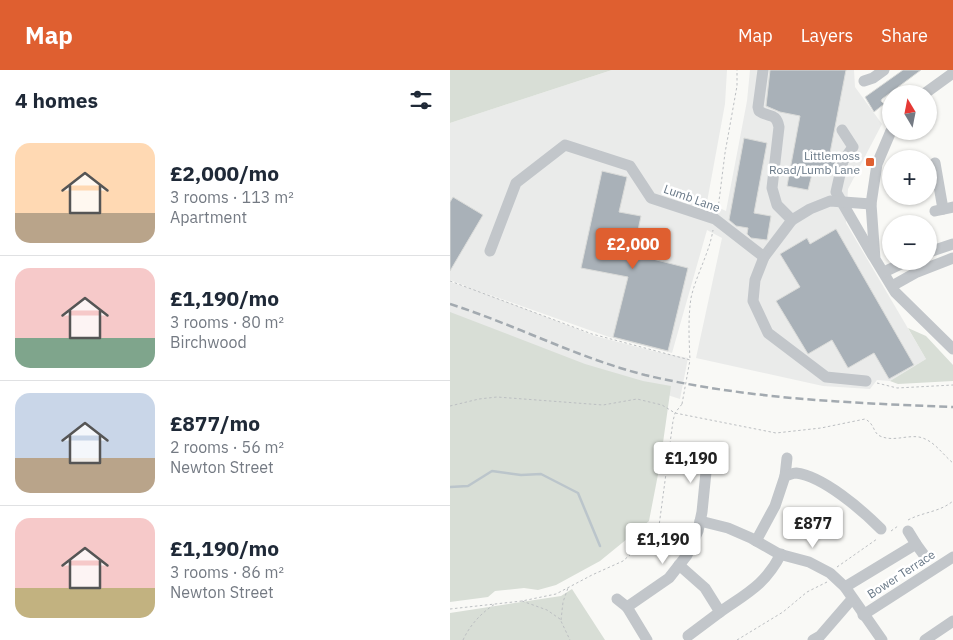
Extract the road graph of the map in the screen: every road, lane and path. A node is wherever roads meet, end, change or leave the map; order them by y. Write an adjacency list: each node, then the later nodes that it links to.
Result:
1 (763, 70): 12 (street)
2 (884, 70): 4 (street)
3 (953, 73): 5 (street)
4 (864, 81)
5 (936, 85)
6 (842, 130): 9 (street)
7 (887, 140): 10 (street)
8 (937, 173): 11 (street)
9 (841, 202): 10 (street); 12 (street); 18 (street)
10 (871, 204): 18 (street)
11 (944, 209)
12 (792, 220): 16 (street)
13 (953, 244): 14 (street)
14 (937, 249)
15 (490, 251): 16 (street, Lumb Lane)
16 (764, 257): 24 (street)
17 (953, 258): 22 (street)
18 (875, 259): 20 (street)
19 (888, 270): 20 (street)
20 (884, 272): 22 (street)
21 (450, 281): 27 (path, bridge)
22 (892, 286): 23 (street)
23 (953, 349)
24 (866, 381): 25 (path)
25 (953, 385)
26 (450, 406): 27 (path)
27 (675, 413): 30 (path); 42 (path)
28 (682, 456): 32 (street)
29 (787, 458): 31 (street)
30 (953, 463)
31 (785, 476): 33 (street); 35 (street)
32 (700, 521): 35 (street); 40 (street)
33 (881, 529)
34 (908, 531): 36 (street)
35 (756, 542): 37 (street)
36 (916, 544): 38 (street); 43 (street)
37 (781, 554): 41 (street); 50 (street)
38 (924, 556)
39 (953, 557): 51 (street, Bower Terrace)
40 (679, 565): 48 (street); 50 (street)
41 (835, 578): 43 (street); 58 (path)
42 (569, 587): 46 (path); 52 (path)
43 (845, 587): 44 (street)
44 (852, 598): 51 (street); 59 (street)
45 (617, 599): 48 (street)
46 (522, 601): 47 (path); 52 (path)
47 (496, 604): 49 (path); 55 (path)
48 (627, 607): 57 (street)
49 (450, 609)
50 (715, 615): 54 (street)
51 (863, 615): 60 (street)
52 (561, 621): 56 (path)
53 (953, 622): 61 (street)
54 (688, 636)
55 (463, 640)
56 (570, 640)
57 (648, 640)
58 (737, 640)
59 (814, 640)
60 (882, 640)
61 (925, 640)

